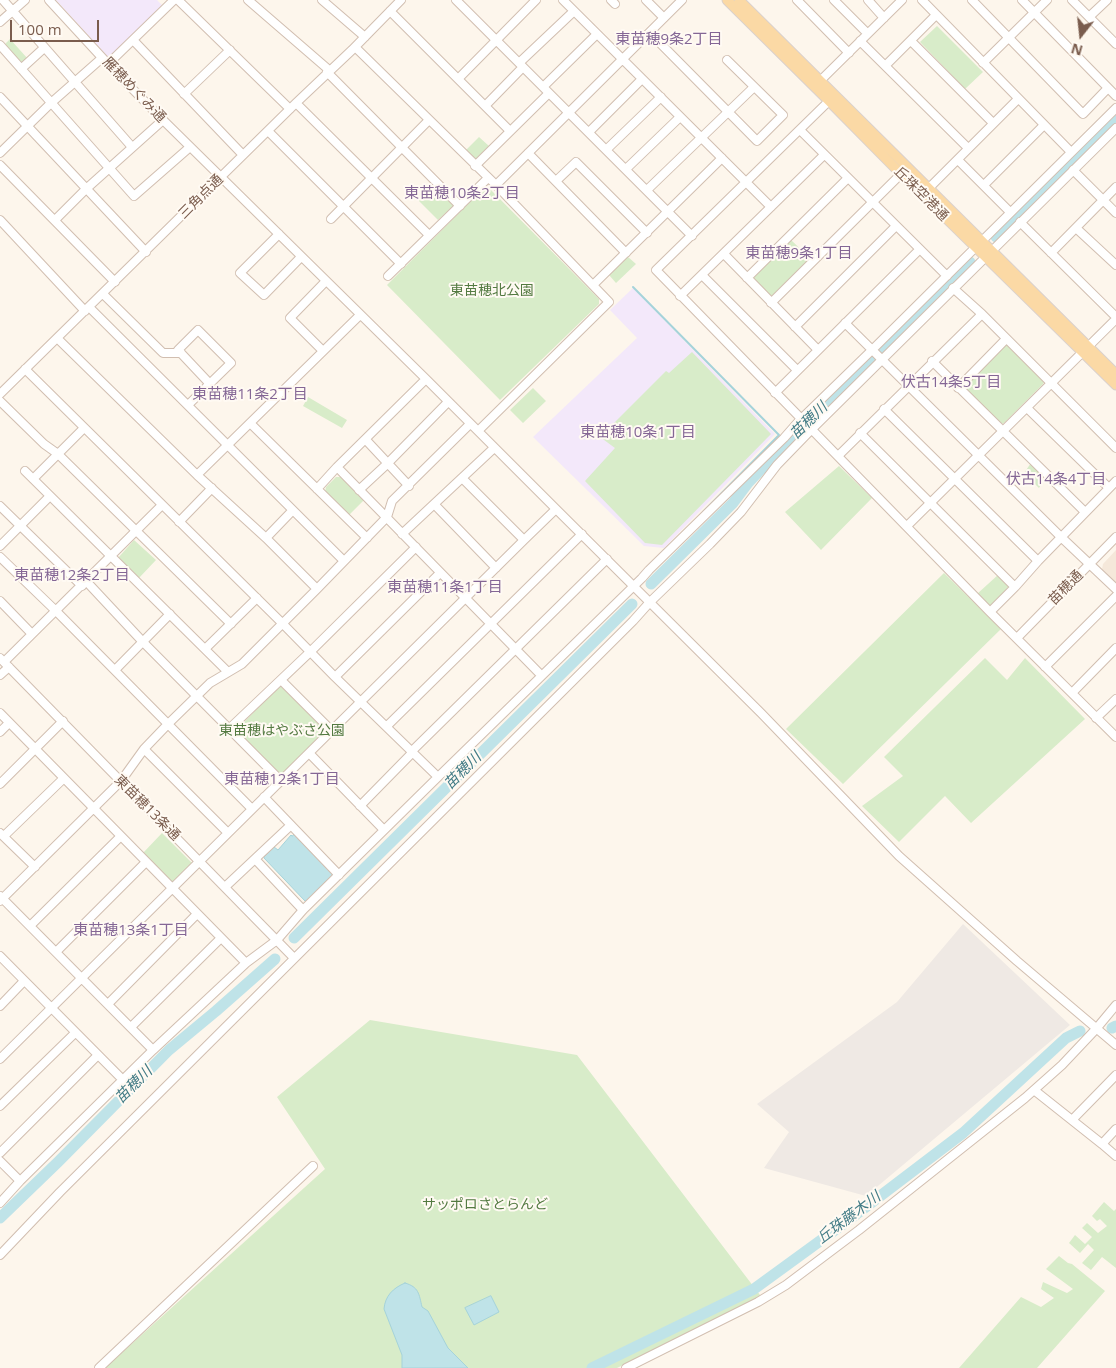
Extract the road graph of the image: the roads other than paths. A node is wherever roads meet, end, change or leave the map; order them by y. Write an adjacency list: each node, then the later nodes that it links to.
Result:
1 (2, 0): 26 (street)
2 (25, 0): 26 (street)
3 (49, 0): 52 (street, 雁穂めぐみ通)
4 (174, 0): 40 (street)
5 (178, 0): 48 (street)
6 (248, 0): 57 (street)
7 (322, 0): 38 (street)
8 (456, 0): 41 (street)
9 (536, 0): 41 (street)
10 (563, 0): 28 (street)
11 (646, 0): 32 (street)
12 (682, 0): 32 (street)
13 (727, 0): 69 (main road, 丘珠空港通)
14 (739, 0): 60 (main road, 丘珠空港通)
15 (797, 0): 49 (street)
16 (834, 0): 37 (street)
17 (868, 0): 33 (street)
18 (902, 0): 33 (street)
19 (922, 0): 30 (street)
20 (972, 0): 39 (street)
21 (1022, 0): 29 (street)
22 (1047, 0): 29 (street)
23 (1072, 0): 31 (street)
24 (1107, 0): 31 (street)
25 (398, 1): 27 (street, 三角点通)
26 (12, 11): 34 (street); 47 (street)
27 (390, 11): 38 (street, 三角点通); 59 (street)
28 (574, 11): 36 (street); 54 (street)
29 (1034, 12): 39 (street); 63 (street)
30 (936, 15): 43 (street); 53 (street)
31 (1089, 17): 44 (street)
32 (664, 18): 35 (street)
33 (884, 18): 37 (street)
34 (0, 22)
35 (650, 33): 50 (street); 75 (street)
36 (597, 34): 50 (street); 64 (street)
37 (867, 34): 42 (street)
38 (365, 37): 46 (street, 三角点通)
39 (1009, 37): 53 (street); 63 (street)
40 (133, 40): 52 (street); 65 (street)
41 (496, 40): 54 (street); 59 (street)
42 (860, 40): 49 (street); 55 (street)
43 (911, 41): 55 (street); 80 (street)
44 (1116, 44)
45 (0, 45): 56 (street)
46 (355, 47): 57 (street, 三角点通); 79 (street)
47 (44, 48): 56 (street); 61 (street)
48 (230, 50): 65 (street); 72 (street)
49 (849, 53): 60 (street)
50 (623, 59): 58 (street); 76 (street)
51 (727, 60): 62 (street)
52 (105, 61): 61 (street); 78 (street, 雁穂めぐみ通)
53 (983, 63): 70 (street)
54 (521, 65): 64 (street); 73 (street)
55 (886, 65): 92 (street)
56 (21, 69): 71 (street)
57 (328, 71): 72 (street, 三角点通); 91 (street)
58 (642, 78): 68 (street); 87 (street)
59 (458, 79): 73 (street)
60 (820, 81): 69 (main road, 丘珠空港通)
61 (74, 82): 71 (street); 89 (street)
62 (754, 86): 75 (street); 75 (street)
63 (1108, 88): 66 (street)
64 (546, 90): 76 (street); 86 (street)
65 (184, 94): 97 (street)
66 (1116, 96)
67 (0, 97): 82 (street)
68 (661, 97): 77 (street); 93 (street)
69 (832, 98): 84 (street); 106 (main road, 丘珠空港通); 117 (main road, 丘珠空港通)
70 (1018, 99): 80 (street); 81 (street)
71 (52, 103): 82 (street); 103 (street)
72 (293, 106): 85 (street, 三角点通); 107 (street)
73 (485, 106): 86 (street)
74 (1116, 108): 94 (street)
75 (728, 111): 88 (street)
76 (568, 112): 87 (street); 96 (street)
77 (680, 117): 88 (street); 104 (street)
78 (163, 120): 89 (street); 90 (street, 雁穂めぐみ通)
79 (429, 120): 91 (street); 102 (street)
80 (993, 123): 92 (street)
81 (1044, 125): 94 (street); 114 (street)
82 (28, 126): 95 (street); 116 (street)
83 (1116, 128): 105 (street)
84 (800, 130): 98 (street); 112 (street)
85 (268, 131): 97 (street, 三角点通); 121 (street)
86 (510, 131): 102 (street)
87 (589, 132): 93 (street)
88 (702, 138): 99 (street); 118 (street)
89 (132, 147): 103 (street)
90 (190, 147): 103 (street); 108 (street, 雁穂めぐみ通)
91 (402, 147): 107 (street); 122 (street)
92 (968, 148): 100 (street)
93 (606, 150): 104 (street)
94 (1071, 152): 125 (street)
95 (0, 153)
96 (528, 153): 111 (street); 113 (street)
97 (243, 155): 108 (street, 三角点通)
98 (824, 155): 110 (street); 123 (street)
99 (722, 158): 112 (street); 124 (street)
100 (958, 160): 114 (street); 117 (street)
101 (0, 165): 129 (street)
102 (475, 166): 109 (street)
103 (109, 168): 116 (street)
104 (626, 169): 118 (street)
105 (1073, 170): 119 (street); 130 (street)
106 (900, 174): 120 (street); 137 (main road, 丘珠空港通)
107 (371, 177): 121 (street); 135 (street)
108 (221, 178): 134 (street, 雁穂めぐみ通); 139 (street, 三角点通)
109 (488, 178): 113 (street); 122 (street)
110 (848, 178): 120 (street); 150 (street)
111 (556, 181): 133 (street); 140 (street)
112 (746, 182): 123 (street); 136 (street)
113 (496, 185): 153 (street)
114 (984, 185): 125 (street)
115 (1116, 187): 119 (street)
116 (86, 188): 129 (street); 139 (street)
117 (928, 189): 137 (main road, 丘珠空港通)
118 (647, 190): 124 (street)
119 (1102, 200): 126 (street); 132 (street)
120 (872, 201): 131 (street); 157 (street)
121 (344, 206): 127 (street); 145 (street)
122 (460, 206): 135 (street)
123 (771, 207): 142 (street)
124 (668, 211): 133 (street); 136 (street)
125 (1010, 212): 137 (street)
126 (1116, 213)
127 (331, 219)
128 (0, 220): 158 (street)
129 (55, 220): 152 (street)
130 (1020, 222): 141 (street); 143 (street)
131 (896, 226): 138 (street); 163 (street)
132 (1076, 228): 141 (street); 146 (street)
133 (647, 233): 140 (street)
134 (279, 234): 144 (street, 雁穂めぐみ通); 144 (street)
135 (429, 236): 145 (street)
136 (692, 236): 156 (street)
137 (978, 244): 143 (main road, 丘珠空港通); 149 (street)
138 (920, 250): 149 (street); 162 (street)
139 (146, 252): 152 (street, 三角点通)
140 (626, 253): 153 (street)
141 (1051, 253): 161 (street)
142 (724, 254): 147 (street); 150 (street)
143 (988, 254): 154 (street); 167 (main road, 丘珠空港通)
144 (302, 257): 151 (street, 雁穂めぐみ通)
145 (401, 264): 148 (street)
146 (1116, 265)
147 (702, 275): 156 (street); 173 (street)
148 (388, 276)
149 (947, 276): 170 (street)
150 (747, 278): 157 (street)
151 (326, 281): 160 (street, 雁穂めぐみ通); 168 (street)
152 (115, 282): 155 (street, 三角点通)
153 (593, 285): 192 (street)
154 (953, 288): 159 (street); 170 (street)
155 (103, 294): 158 (street, 三角点通); 169 (street)
156 (680, 296): 181 (street)
157 (771, 303): 163 (street)
158 (87, 309): 164 (street, 三角点通); 185 (street)
159 (982, 314): 165 (street); 171 (street)
160 (360, 315): 168 (street); 175 (street, 雁穂めぐみ通)
161 (1116, 318): 167 (street)
162 (845, 323): 166 (street); 170 (street)
163 (795, 327): 166 (street)
164 (57, 338): 172 (street, 三角点通); 205 (street)
165 (1006, 339): 177 (street); 180 (street)
166 (818, 350): 173 (street)
167 (1086, 350): 174 (main road, 丘珠空港通); 177 (street); 179 (main road, 丘珠空港通)
168 (323, 351): 188 (street)
169 (181, 353): 176 (street); 176 (street)
170 (877, 355): 178 (street); 190 (street); 190 (street)
171 (932, 362): 178 (street); 180 (street)
172 (25, 369): 182 (street, 三角点通); 191 (street)
173 (797, 370): 181 (street)
174 (1116, 374)
175 (426, 379): 184 (street, 雁穂めぐみ通); 195 (street)
176 (210, 384): 185 (street)
177 (1051, 384): 186 (street); 198 (street)
178 (908, 385): 187 (street); 200 (street)
179 (1116, 385)
180 (958, 388): 193 (street)
181 (775, 392): 190 (street)
182 (0, 394)
183 (0, 401): 199 (street)
184 (448, 402): 189 (street, 雁穂めぐみ通); 202 (street)
185 (188, 405): 196 (street)
186 (1027, 408): 193 (street); 212 (street)
187 (884, 409): 194 (street); 208 (street)
188 (250, 423): 196 (street); 213 (street)
189 (470, 424): 192 (street, 雁穂めぐみ通); 210 (street)
190 (807, 424): 201 (street); 246 (street); 254 (street)
191 (84, 428): 199 (street); 218 (street)
192 (478, 431): 197 (street, 雁穂めぐみ通)
193 (1003, 431): 200 (street); 222 (street)
194 (860, 433): 201 (street); 216 (street)
195 (366, 440): 202 (street); 203 (street)
196 (228, 445): 205 (street); 221 (street)
197 (494, 448): 207 (street); 220 (street, 雁穂めぐみ通)
198 (1116, 448)
199 (58, 454): 206 (street); 227 (street)
200 (979, 455): 208 (street); 230 (street)
201 (838, 456): 226 (street)
202 (388, 464): 210 (street); 214 (street)
203 (337, 467): 213 (street); 214 (street)
204 (25, 471): 206 (street)
205 (197, 475): 211 (street)
206 (33, 478): 215 (street)
207 (462, 478): 217 (street); 234 (street)
208 (955, 479): 216 (street); 241 (street)
209 (1116, 482): 212 (street)
210 (409, 486): 223 (street)
211 (212, 488): 224 (street); 232 (street)
212 (1109, 488): 222 (street)
213 (317, 489): 233 (street)
214 (359, 490): 223 (street)
215 (50, 496): 225 (street); 237 (street)
216 (931, 502): 226 (street); 247 (street)
217 (434, 504): 228 (street); 243 (street)
218 (162, 505): 224 (street); 227 (street)
219 (0, 506): 225 (street)
220 (556, 510): 229 (street, 雁穂めぐみ通); 234 (street)
221 (292, 511): 232 (street); 240 (street)
222 (1085, 512): 230 (street)
223 (387, 517): 228 (street); 233 (street)
224 (179, 522): 251 (street)
225 (20, 526): 235 (street); 245 (street)
226 (907, 526): 256 (street)
227 (136, 531): 237 (street); 259 (street)
228 (402, 534): 236 (street)
229 (582, 534): 239 (street, 雁穂めぐみ通); 260 (street)
230 (1061, 537): 241 (street); 242 (street)
231 (1116, 537): 242 (street, 苗穂通)
232 (266, 538): 248 (street)
233 (367, 538): 240 (street)
234 (524, 540): 243 (street)
235 (0, 546)
236 (416, 548): 244 (street); 267 (street)
237 (111, 556): 245 (street); 257 (street)
238 (0, 557): 255 (street)
239 (607, 559): 246 (street, 雁穂めぐみ通); 266 (street)
240 (344, 561): 248 (street)
241 (1038, 561): 247 (street)
242 (1090, 564): 249 (street); 262 (street, 苗穂通)
243 (496, 568): 252 (street)
244 (440, 573): 252 (street); 274 (street)
245 (84, 584): 255 (street); 263 (street)
246 (634, 586): 254 (street, 雁穂めぐみ通); 273 (street)
247 (1016, 587): 256 (street)
248 (317, 589): 258 (street)
249 (1116, 589)
250 (1116, 596): 269 (street)
251 (257, 598): 258 (street); 259 (street)
252 (465, 598): 260 (street); 279 (street)
253 (0, 601): 261 (street)
254 (650, 602): 323 (street); 332 (street, 雁穂めぐみ通)
255 (56, 611): 261 (street); 270 (street)
256 (990, 612): 262 (street)
257 (170, 614): 263 (street); 265 (street)
258 (282, 623): 267 (street); 271 (street)
259 (231, 624): 265 (street)
260 (490, 624): 266 (street); 285 (street)
261 (32, 634): 268 (street)
262 (1017, 638): 269 (street)
263 (143, 642): 270 (street); 277 (street)
264 (1116, 648): 276 (street)
265 (205, 649): 271 (street)
266 (515, 650): 273 (street); 292 (street)
267 (310, 652): 274 (street); 275 (street)
268 (4, 662): 272 (street); 282 (street, 東苗穂13条通)
269 (1045, 667): 276 (street)
270 (115, 670): 284 (street)
271 (228, 672): 277 (street)
272 (0, 675)
273 (541, 676): 294 (street)
274 (335, 677): 279 (street)
275 (280, 680): 286 (street); 287 (street)
276 (1072, 694): 281 (street)
277 (197, 696): 284 (street); 286 (street)
278 (1116, 699): 281 (street)
279 (360, 702): 285 (street); 287 (street)
280 (0, 713): 283 (street)
281 (1096, 718): 289 (street)
282 (63, 721): 291 (street); 296 (street, 東苗穂13条通)
283 (9, 723): 288 (street); 291 (street)
284 (168, 724): 290 (street); 302 (street)
285 (387, 726): 292 (street)
286 (230, 728): 297 (street)
287 (331, 730): 293 (street)
288 (0, 732)
289 (1116, 737)
290 (144, 749): 296 (street); 305 (street)
291 (35, 750): 295 (street); 298 (street)
292 (413, 752): 294 (street); 300 (street)
293 (310, 753): 297 (street); 300 (street)
294 (438, 777): 304 (street)
295 (63, 779): 301 (street); 306 (street)
296 (121, 781): 301 (street); 309 (street, 東苗穂13条通)
297 (281, 781): 299 (street)
298 (0, 784)
299 (264, 797): 302 (street); 303 (street)
300 (360, 806): 304 (street)
301 (94, 808): 307 (street); 311 (street)
302 (252, 809): 305 (street)
303 (291, 825): 308 (street); 312 (street)
304 (384, 830): 312 (street)
305 (228, 832): 309 (street)
306 (2, 835): 311 (street)
307 (121, 836): 310 (street); 318 (street)
308 (254, 859): 313 (street); 316 (street)
309 (200, 861): 313 (street, 東苗穂13条通); 314 (street)
310 (146, 862): 314 (street); 321 (street)
311 (34, 867): 315 (street)
312 (339, 875): 316 (street)
313 (225, 887): 320 (street, 東苗穂13条通)
314 (173, 888): 317 (street); 325 (street)
315 (1, 898): 318 (street)
316 (303, 910): 320 (street)
317 (197, 914): 319 (street); 327 (street)
318 (30, 926): 321 (street)
319 (221, 938): 324 (street); 331 (street)
320 (276, 940): 323 (street, 東苗穂13条通); 324 (street)
321 (56, 952): 325 (street)
322 (0, 956): 326 (street)
323 (294, 958): 351 (street)
324 (246, 964): 335 (street)
325 (82, 978): 327 (street); 330 (street)
326 (24, 981): 328 (street); 330 (street)
327 (108, 1004): 331 (street)
328 (0, 1006)
329 (1116, 1006): 332 (street)
330 (51, 1008): 333 (street); 337 (street)
331 (131, 1027): 335 (street)
332 (1096, 1029): 334 (street, 雁穂めぐみ通); 340 (street)
333 (75, 1033): 336 (street); 341 (street)
334 (1116, 1045)
335 (154, 1050): 339 (street)
336 (98, 1055): 339 (street); 345 (street)
337 (0, 1059)
338 (1116, 1076): 342 (street)
339 (123, 1080): 349 (street)
340 (1034, 1090): 342 (street); 353 (street)
341 (0, 1106)
342 (1072, 1120): 344 (street)
343 (1116, 1129): 344 (street)
344 (1102, 1144): 346 (street)
345 (0, 1153)
346 (1116, 1156)
347 (0, 1161): 349 (street)
348 (313, 1166): 352 (street)
349 (20, 1181): 350 (street)
350 (0, 1204)
351 (0, 1255)
352 (99, 1368)
353 (626, 1368)

